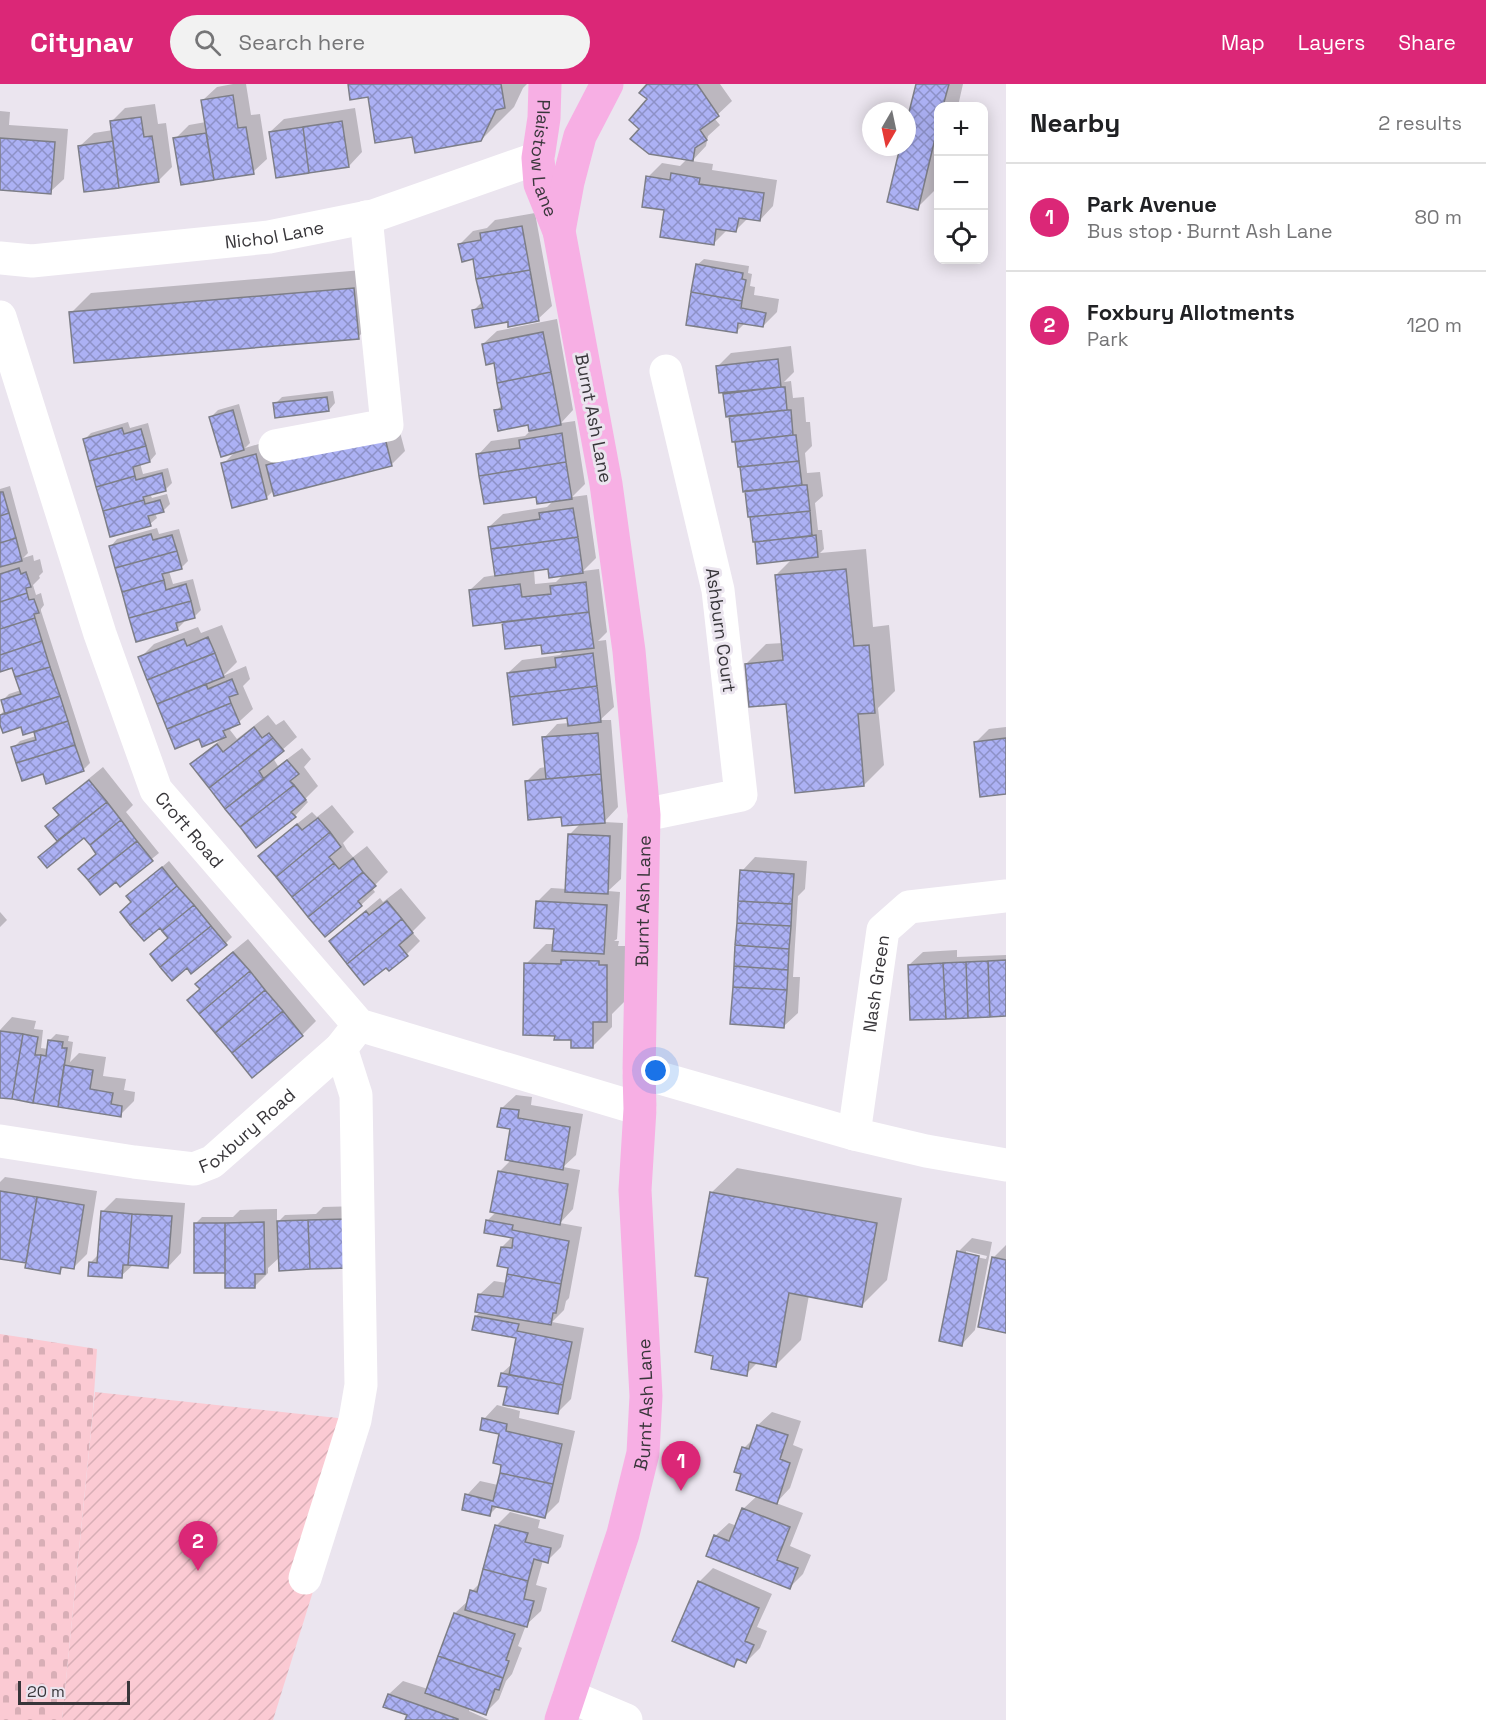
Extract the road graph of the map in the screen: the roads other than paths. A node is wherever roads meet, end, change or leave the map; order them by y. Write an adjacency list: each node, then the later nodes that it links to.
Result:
1 (545, 84): 3 (main road, Plaistow Lane)
2 (607, 84): 5 (main road, Burnt Ash Lane)
3 (538, 158): 4 (street, Nichol Lane); 5 (main road, Plaistow Lane)
4 (366, 217): 6 (street, Nichol Lane); 9 (street)
5 (559, 231): 10 (main road, Burnt Ash Lane)
6 (0, 258)
7 (0, 317): 12 (street, Croft Road)
8 (666, 371): 10 (street, Ashburn Court)
9 (275, 446)
10 (644, 815): 13 (main road, Burnt Ash Lane)
11 (1006, 896): 15 (street, Nash Green)
12 (350, 1037): 14 (street); 16 (street, Foxbury Road); 18 (street)
13 (639, 1072): 14 (main road, Burnt Ash Lane); 15 (street)
14 (640, 1109): 19 (main road, Burnt Ash Lane)
15 (854, 1134): 17 (street)
16 (0, 1141)
17 (1006, 1165)
18 (305, 1578)
19 (565, 1708): 20 (street)
20 (626, 1720)

